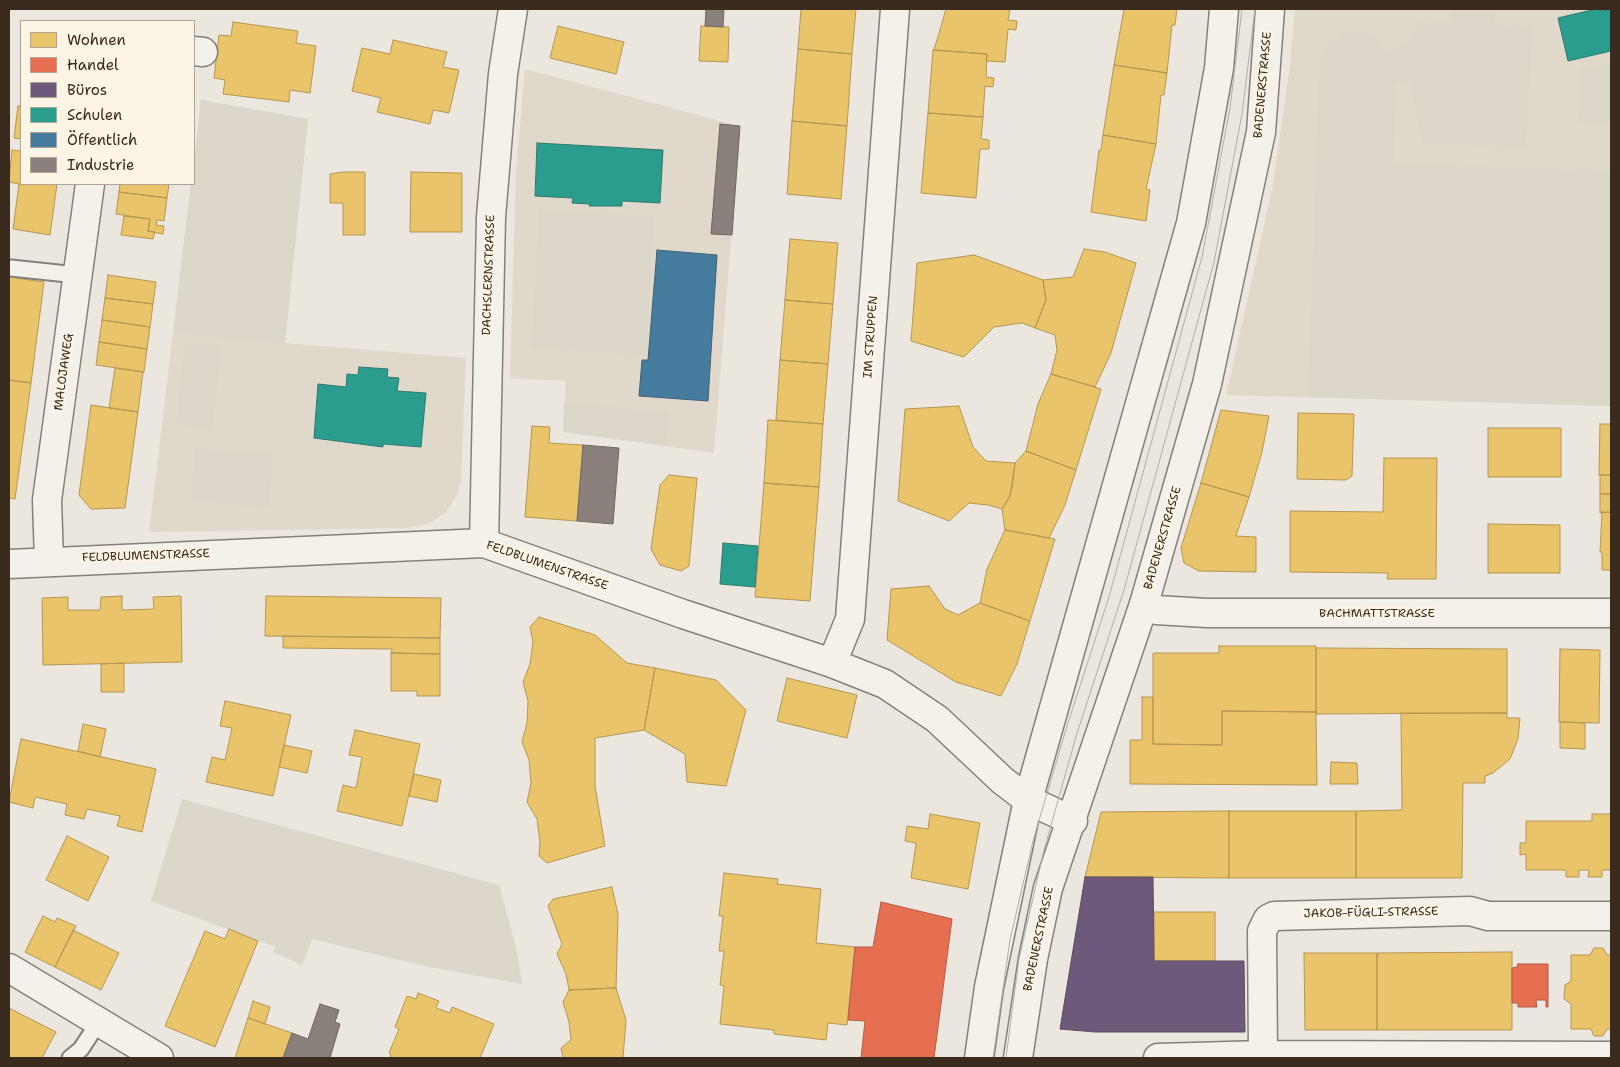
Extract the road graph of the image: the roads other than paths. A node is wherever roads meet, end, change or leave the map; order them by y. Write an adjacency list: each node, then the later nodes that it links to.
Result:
1 (513, 9): 8 (street, DACHSLERNSTRASSE)
2 (895, 9): 13 (street, IM STRUPPEN)
3 (1224, 9): 14 (street)
4 (1270, 9): 11 (street, BADENERSTRASSE)
5 (90, 185): 7 (street, MALOJAWEG)
6 (11, 268): 7 (lane)
7 (77, 275): 9 (street, MALOJAWEG)
8 (484, 543): 9 (street, FELDBLUMENSTRASSE); 13 (street, FELDBLUMENSTRASSE)
9 (49, 561): 10 (street, FELDBLUMENSTRASSE)
10 (9, 564)
11 (1144, 604): 12 (street, BACHMATTSTRASSE); 15 (street, BADENERSTRASSE)
12 (1611, 613)
13 (832, 663): 14 (street, FELDBLUMENSTRASSE)
14 (1028, 800): 15 (street, FELDBLUMENSTRASSE); 24 (street)
15 (1072, 821): 25 (street, BADENERSTRASSE)
16 (1611, 916): 19 (street, JAKOB-FÜGLI-STRASSE)
17 (9, 968): 18 (street)
18 (98, 1023): 22 (lane); 23 (street)
19 (1263, 1055): 21 (street); 26 (street)
20 (1611, 1056): 21 (street)
21 (1582, 1057)
22 (70, 1058)
23 (159, 1058)
24 (979, 1058)
25 (1018, 1058)
26 (1158, 1058)

